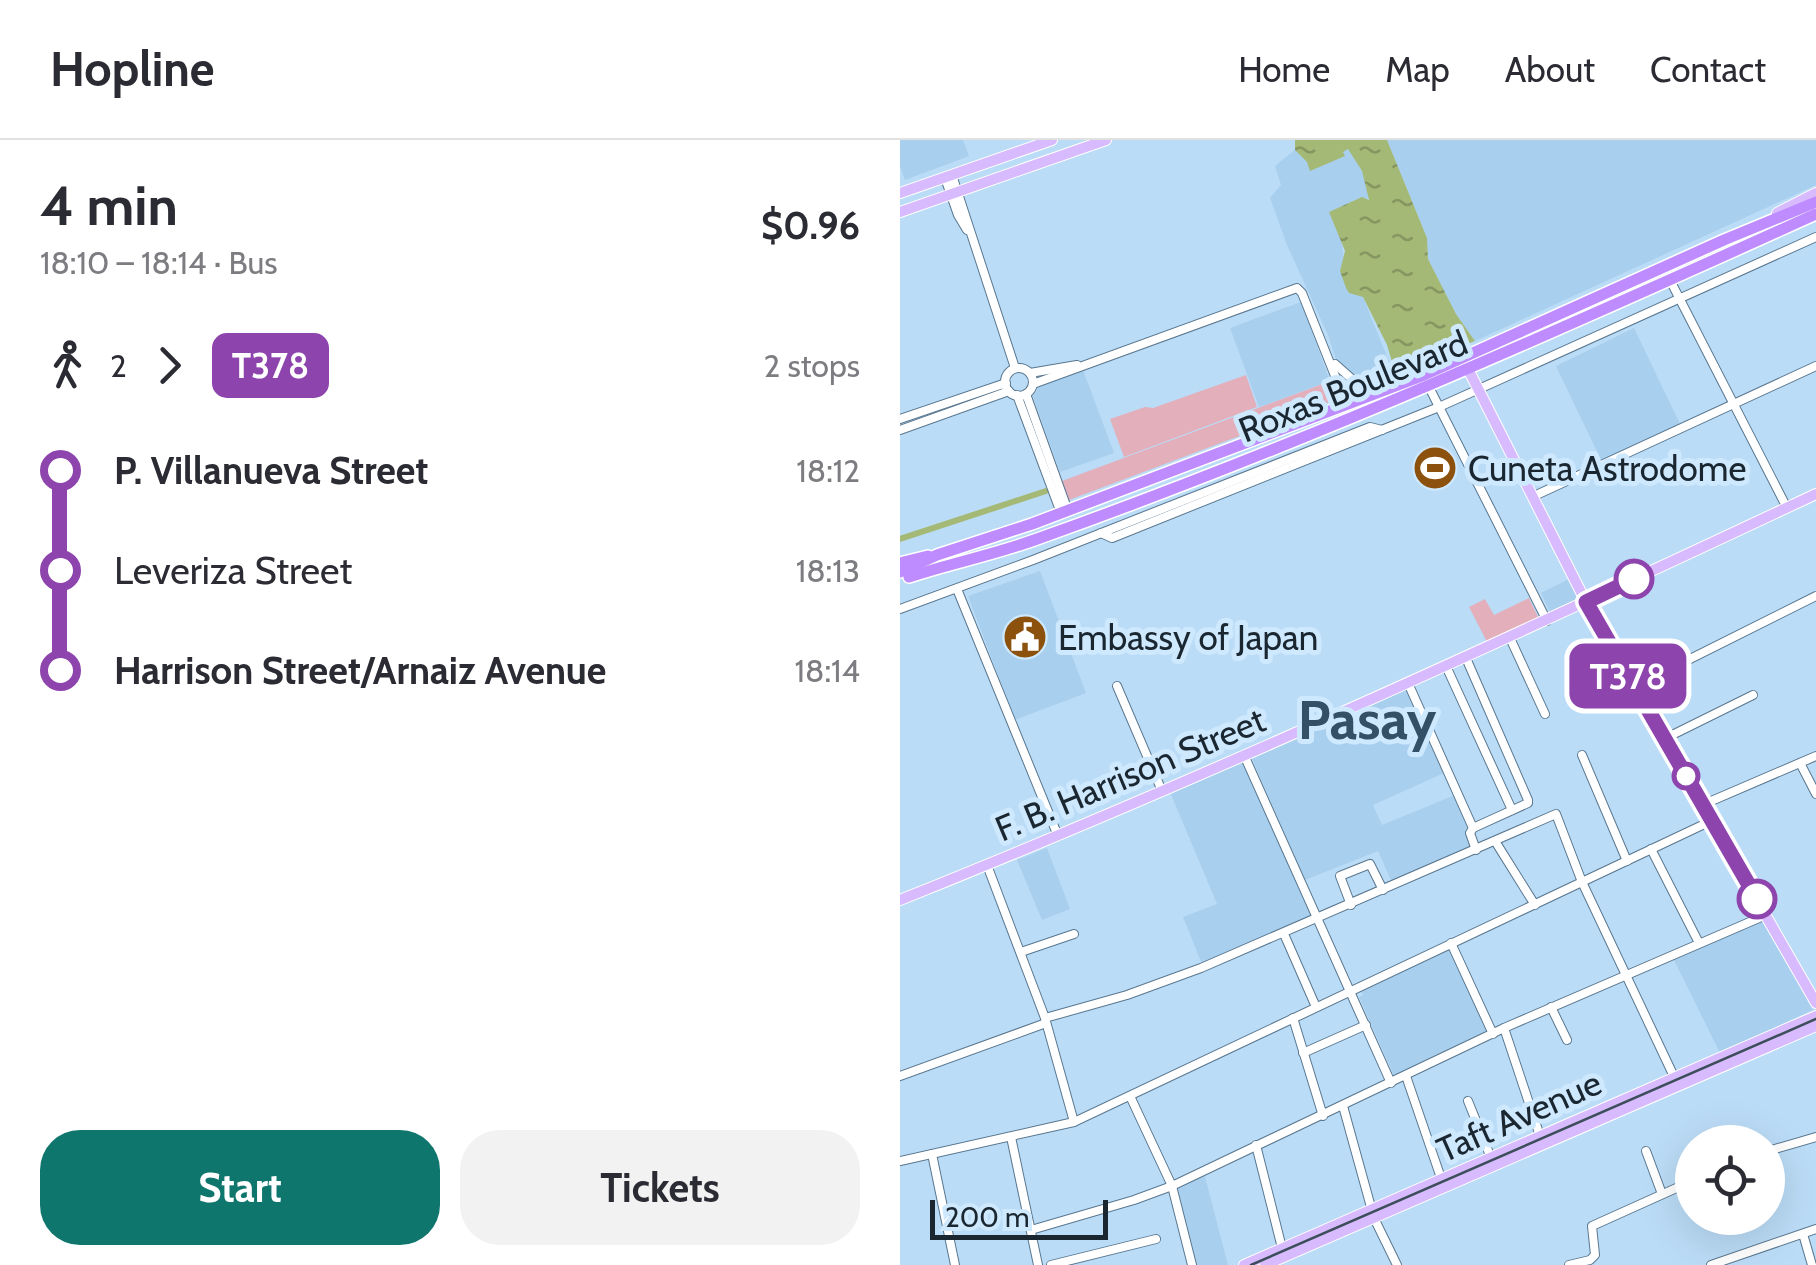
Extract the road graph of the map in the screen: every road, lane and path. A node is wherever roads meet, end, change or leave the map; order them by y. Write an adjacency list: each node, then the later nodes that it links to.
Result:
1 (1052, 140): 3 (main road)
2 (1106, 140): 5 (main road)
3 (949, 176): 4 (main road); 5 (street)
4 (900, 193)
5 (954, 193): 8 (main road); 17 (street)
6 (1816, 194): 11 (main road, Roxas Boulevard)
7 (1816, 202): 11 (highway, Roxas Boulevard)
8 (900, 212)
9 (1816, 214): 12 (highway, Roxas Boulevard)
10 (1816, 237): 13 (street)
11 (1724, 240): 24 (highway, Roxas Boulevard)
12 (1670, 280): 13 (street); 18 (highway, Roxas Boulevard)
13 (1679, 299): 23 (street); 25 (street)
14 (1332, 361): 15 (street); 24 (street); 26 (street)
15 (1082, 364): 19 (street); 20 (street)
16 (1816, 366): 25 (street)
17 (1015, 368): 19 (street); 22 (street)
18 (1468, 370): 21 (highway, Roxas Boulevard); 23 (main road)
19 (1030, 373): 20 (street)
20 (1033, 384): 22 (street)
21 (1429, 387): 27 (street); 31 (highway, Roxas Boulevard)
22 (1015, 391): 28 (street); 29 (street); 36 (street)
23 (1478, 391): 27 (street); 34 (main road)
24 (1371, 396): 26 (highway, Roxas Boulevard)
25 (1733, 404): 34 (street); 35 (street)
26 (1346, 406): 36 (highway, Roxas Boulevard)
27 (1439, 408): 30 (street); 47 (street)
28 (900, 419)
29 (900, 430)
30 (1382, 430): 32 (street); 37 (street)
31 (1224, 468): 32 (highway); 38 (highway, Roxas Boulevard)
32 (1230, 482): 37 (street)
33 (1816, 494): 35 (main road, F. B. Harrison Street)
34 (1532, 496): 45 (main road)
35 (1787, 508): 45 (main road, F. B. Harrison Street)
36 (1064, 512): 39 (highway, Roxas Boulevard)
37 (1102, 534): 40 (street)
38 (1038, 539): 40 (highway); 42 (highway, Roxas Boulevard)
39 (938, 555): 41 (highway); 42 (highway, Roxas Boulevard)
40 (1044, 556): 43 (street)
41 (900, 563)
42 (900, 579)
43 (957, 589): 46 (street); 67 (street)
44 (1816, 596): 53 (street)
45 (1586, 602): 47 (main road, F. B. Harrison Street); 53 (main road)
46 (900, 609)
47 (1547, 621): 48 (main road, F. B. Harrison Street)
48 (1510, 638): 49 (main road, F. B. Harrison Street); 55 (street)
49 (1466, 658): 50 (main road, F. B. Harrison Street); 64 (street)
50 (1446, 666): 51 (main road, F. B. Harrison Street); 64 (street)
51 (1408, 683): 57 (main road, F. B. Harrison Street); 66 (street)
52 (1117, 686): 61 (street)
53 (1634, 687): 56 (main road)
54 (1754, 695): 56 (street)
55 (1546, 714)
56 (1664, 739): 63 (main road)
57 (1244, 754): 61 (main road, F. B. Harrison Street); 79 (street)
58 (1582, 754): 71 (street)
59 (1816, 756): 60 (street)
60 (1800, 762): 62 (street); 63 (street)
61 (1162, 790): 67 (main road, F. B. Harrison Street)
62 (1816, 794)
63 (1702, 805): 65 (main road)
64 (1512, 810): 66 (street)
65 (1712, 821): 69 (street); 78 (main road)
66 (1473, 828): 70 (street)
67 (1058, 836): 72 (main road, F. B. Harrison Street)
68 (1494, 842): 70 (street); 73 (street); 77 (street)
69 (1651, 849): 71 (street); 83 (street)
70 (1476, 850): 74 (street)
71 (1627, 861): 73 (street)
72 (987, 865): 75 (main road, F. B. Harrison Street); 84 (street)
73 (1582, 882): 77 (street); 85 (street)
74 (1383, 890): 76 (street); 76 (street)
75 (900, 899)
76 (1351, 905): 79 (street)
77 (1535, 905): 82 (street)
78 (1766, 915): 83 (street); 87 (main road)
79 (1318, 919): 81 (street); 86 (street)
80 (1074, 934): 84 (street)
81 (1284, 934): 88 (street); 92 (street)
82 (1452, 944): 86 (street); 96 (street)
83 (1698, 944): 85 (street)
84 (1021, 952): 92 (street)
85 (1626, 973): 89 (street); 101 (street)
86 (1351, 991): 88 (street); 93 (street)
87 (1816, 1003)
88 (1316, 1007): 91 (street)
89 (1551, 1007): 95 (street); 97 (street)
90 (1816, 1016): 101 (main road, Taft Avenue)
91 (1293, 1018): 98 (street); 103 (street)
92 (1046, 1021): 99 (street); 108 (street)
93 (1366, 1025): 98 (street); 102 (street)
94 (1816, 1026): 101 (main road, Taft Avenue)
95 (1504, 1028): 96 (street); 109 (street)
96 (1493, 1034): 100 (street)
97 (1567, 1040)
98 (1303, 1054): 106 (street)
99 (900, 1076)
100 (1406, 1076): 102 (street); 120 (street)
101 (1677, 1082): 107 (main road, Taft Avenue)
102 (1391, 1083): 105 (street)
103 (1130, 1096): 108 (street); 121 (street)
104 (1468, 1101): 117 (street)
105 (1342, 1106): 106 (street); 124 (street)
106 (1322, 1116): 112 (street)
107 (1593, 1118): 109 (main road, Taft Avenue); 114 (main road, Taft Avenue)
108 (1074, 1122): 110 (street)
109 (1540, 1136): 114 (main road, Taft Avenue)
110 (1010, 1137): 116 (street); 126 (street)
111 (1816, 1137): 113 (street)
112 (1256, 1145): 121 (street); 129 (street)
113 (1785, 1145)
114 (1530, 1146): 117 (main road, Taft Avenue); 119 (main road, Taft Avenue)
115 (1646, 1151): 123 (street)
116 (932, 1154): 118 (street); 130 (street)
117 (1491, 1158): 119 (main road, Taft Avenue)
118 (900, 1161)
119 (1473, 1170): 120 (main road, Taft Avenue)
120 (1443, 1184): 124 (main road, Taft Avenue)
121 (1172, 1186): 126 (street); 133 (street)
122 (1675, 1188): 123 (street)
123 (1662, 1194): 137 (street)
124 (1373, 1214): 129 (main road, Taft Avenue); 135 (main road, Taft Avenue); 136 (street)
125 (1816, 1229): 127 (street)
126 (1031, 1230): 131 (street)
127 (1803, 1234): 138 (street); 139 (street)
128 (1156, 1238): 132 (street)
129 (1282, 1248): 134 (main road, Taft Avenue)
130 (955, 1265)
131 (1038, 1265)
132 (1051, 1265)
133 (1192, 1265)
134 (1244, 1265)
135 (1265, 1265)
136 (1397, 1265)
137 (1569, 1265)
138 (1711, 1265)
139 (1812, 1265)

